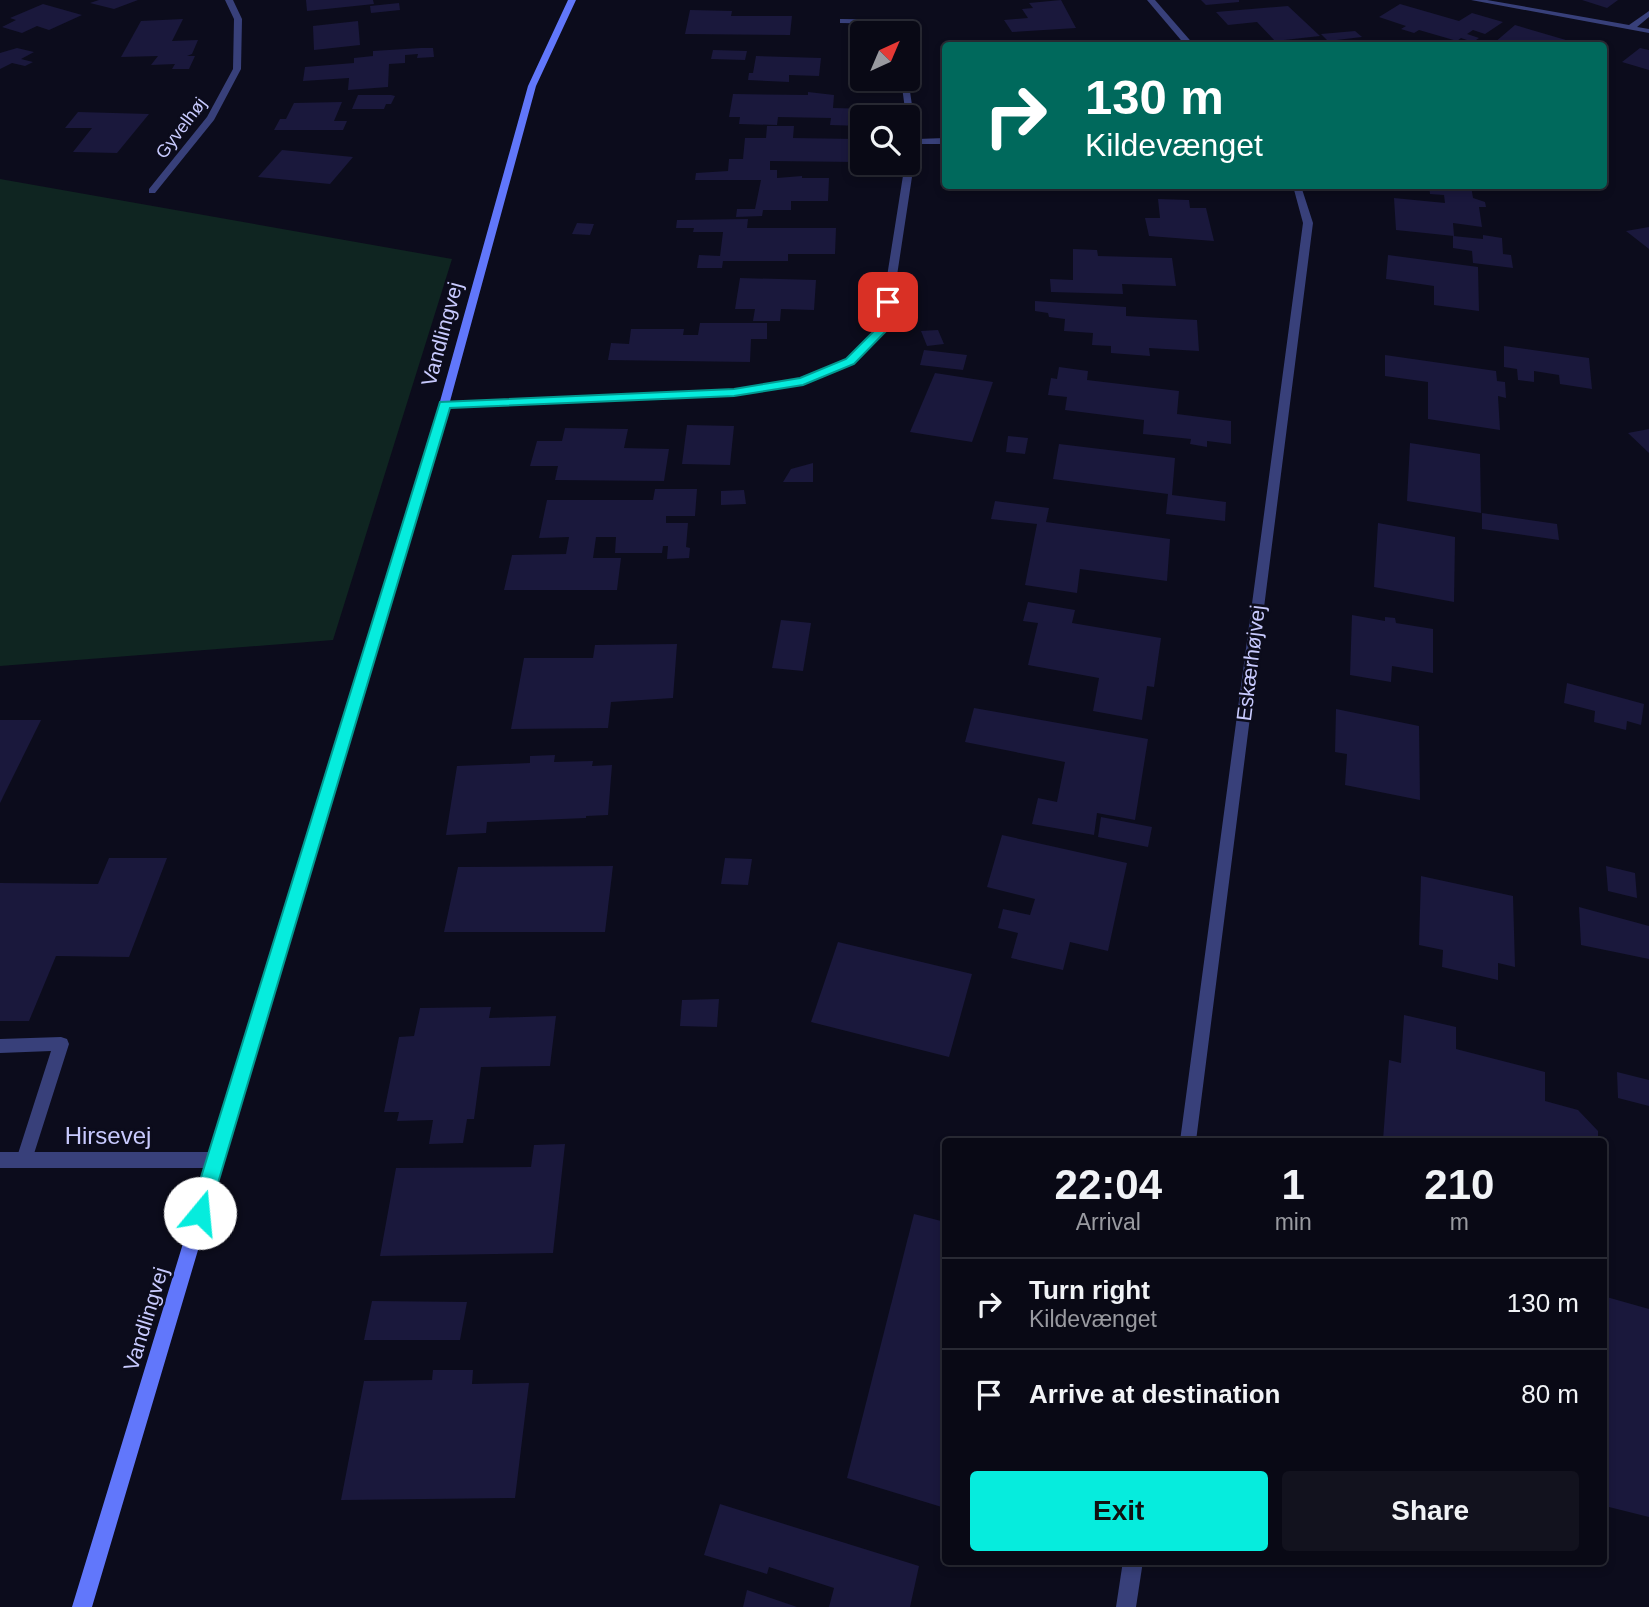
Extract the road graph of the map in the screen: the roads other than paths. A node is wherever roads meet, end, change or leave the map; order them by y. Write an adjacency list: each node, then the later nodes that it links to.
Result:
1 (229, 0): 15 (street, Gyvelhøj)
2 (572, 0): 16 (street, Vandlingvej)
3 (1151, 0): 10 (street)
4 (1475, 0): 8 (street)
5 (1649, 13): 8 (street)
6 (843, 20): 7 (street)
7 (870, 21)
8 (1630, 28): 9 (street)
9 (1649, 31)
10 (1188, 42)
11 (942, 141): 12 (street)
12 (920, 142)
13 (908, 175): 16 (street)
14 (1298, 189): 18 (street, Eskærhøjvej)
15 (152, 191)
16 (444, 405): 21 (street, Vandlingvej)
17 (0, 1046): 20 (street)
18 (1188, 1138)
19 (0, 1160): 20 (street, Hirsevej)
20 (24, 1160): 21 (street, Hirsevej)
21 (215, 1160): 23 (street, Vandlingvej)
22 (1132, 1565): 24 (street)
23 (82, 1607)
24 (1126, 1607)

